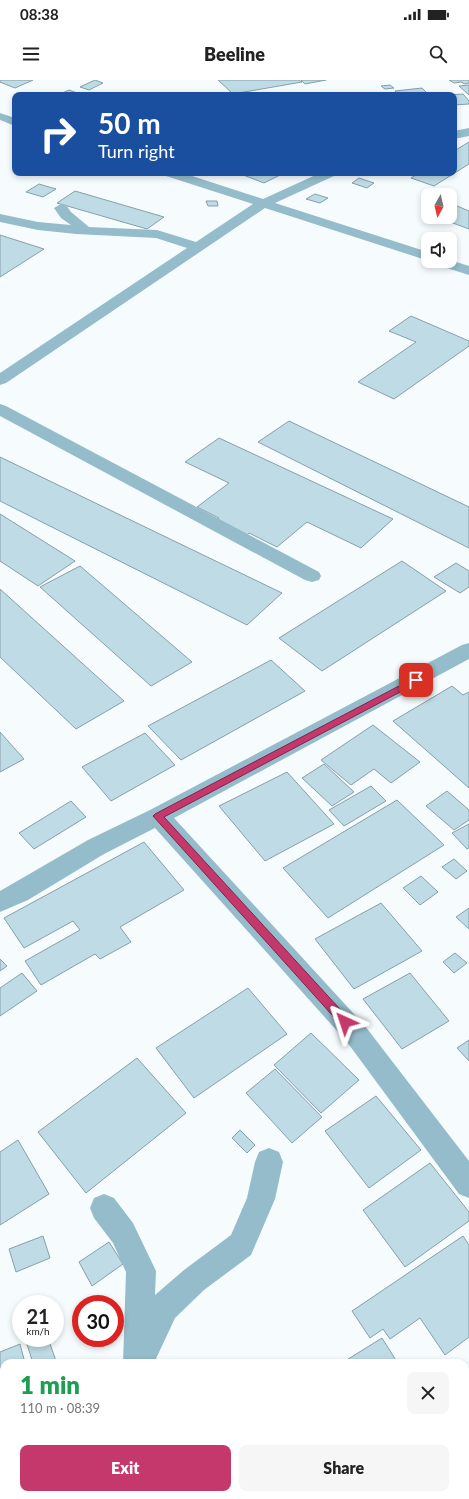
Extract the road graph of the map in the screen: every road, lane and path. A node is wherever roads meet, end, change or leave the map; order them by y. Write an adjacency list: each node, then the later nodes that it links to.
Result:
1 (0, 116): 2 (street)
2 (12, 121)
3 (469, 132): 4 (street)
4 (457, 134)
5 (179, 176): 7 (street)
6 (323, 176): 7 (street)
7 (262, 204): 12 (street); 15 (street)
8 (61, 208): 10 (street)
9 (0, 218): 10 (street)
10 (86, 231): 11 (street)
11 (194, 246)
12 (421, 255)
13 (457, 267): 14 (street)
14 (469, 271)
15 (0, 380)
16 (0, 409): 17 (street)
17 (312, 576)
18 (469, 650): 19 (street)
19 (158, 816): 20 (street); 22 (street)
20 (0, 902)
21 (269, 1162): 25 (street)
22 (469, 1184)
23 (104, 1208): 24 (street)
24 (137, 1359)
25 (139, 1359)

